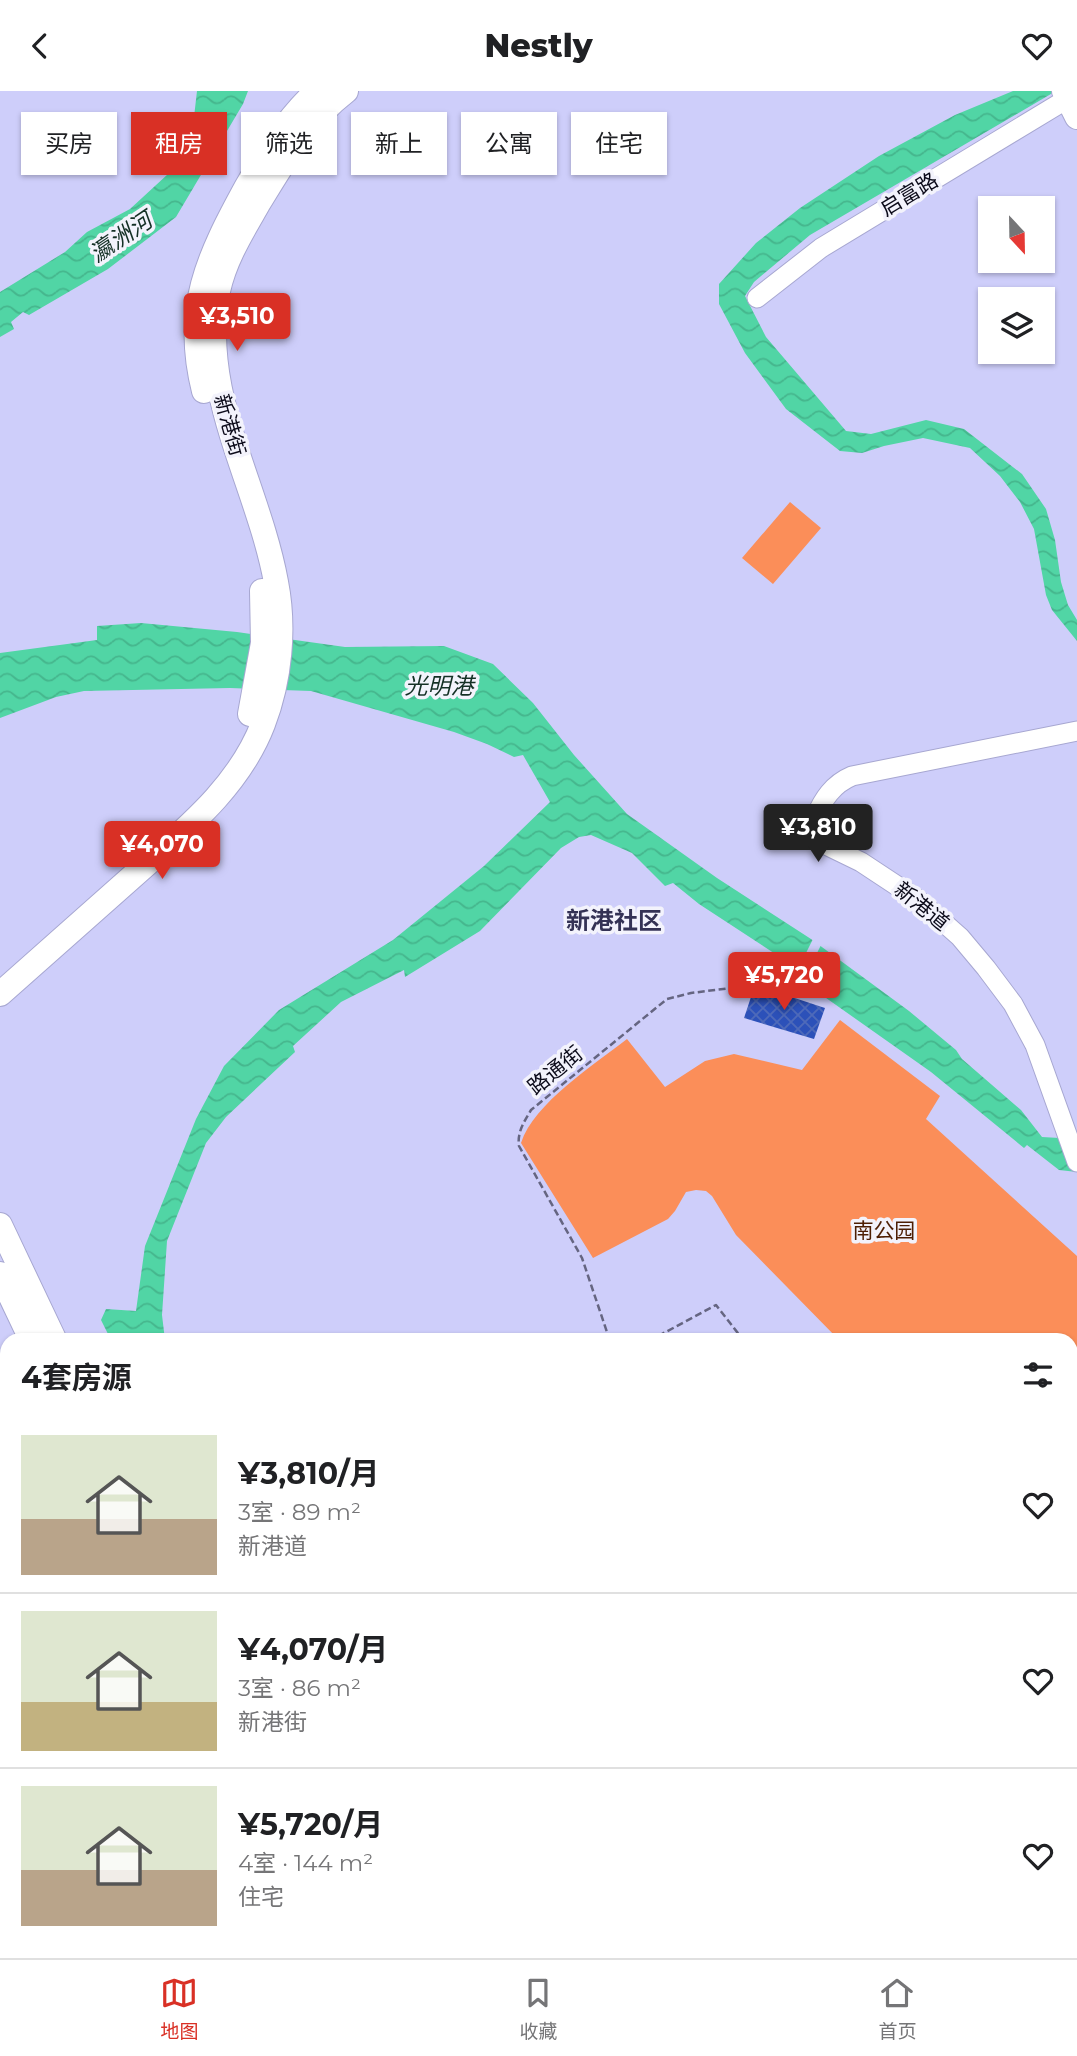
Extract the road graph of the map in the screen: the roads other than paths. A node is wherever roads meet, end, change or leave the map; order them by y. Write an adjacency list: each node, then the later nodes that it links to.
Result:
1 (317, 91): 5 (main road, 新港街)
2 (346, 91): 5 (main road, 新港街)
3 (1069, 102): 4 (street, 启富路)
4 (757, 298)
5 (272, 625): 6 (main road)
6 (256, 721): 8 (main road); 9 (main road)
7 (1077, 731): 10 (street, 新港道)
8 (0, 971)
9 (0, 994)
10 (1077, 1162)
11 (0, 1225): 14 (main road)
12 (0, 1274): 13 (main road)
13 (28, 1333)
14 (51, 1333)

